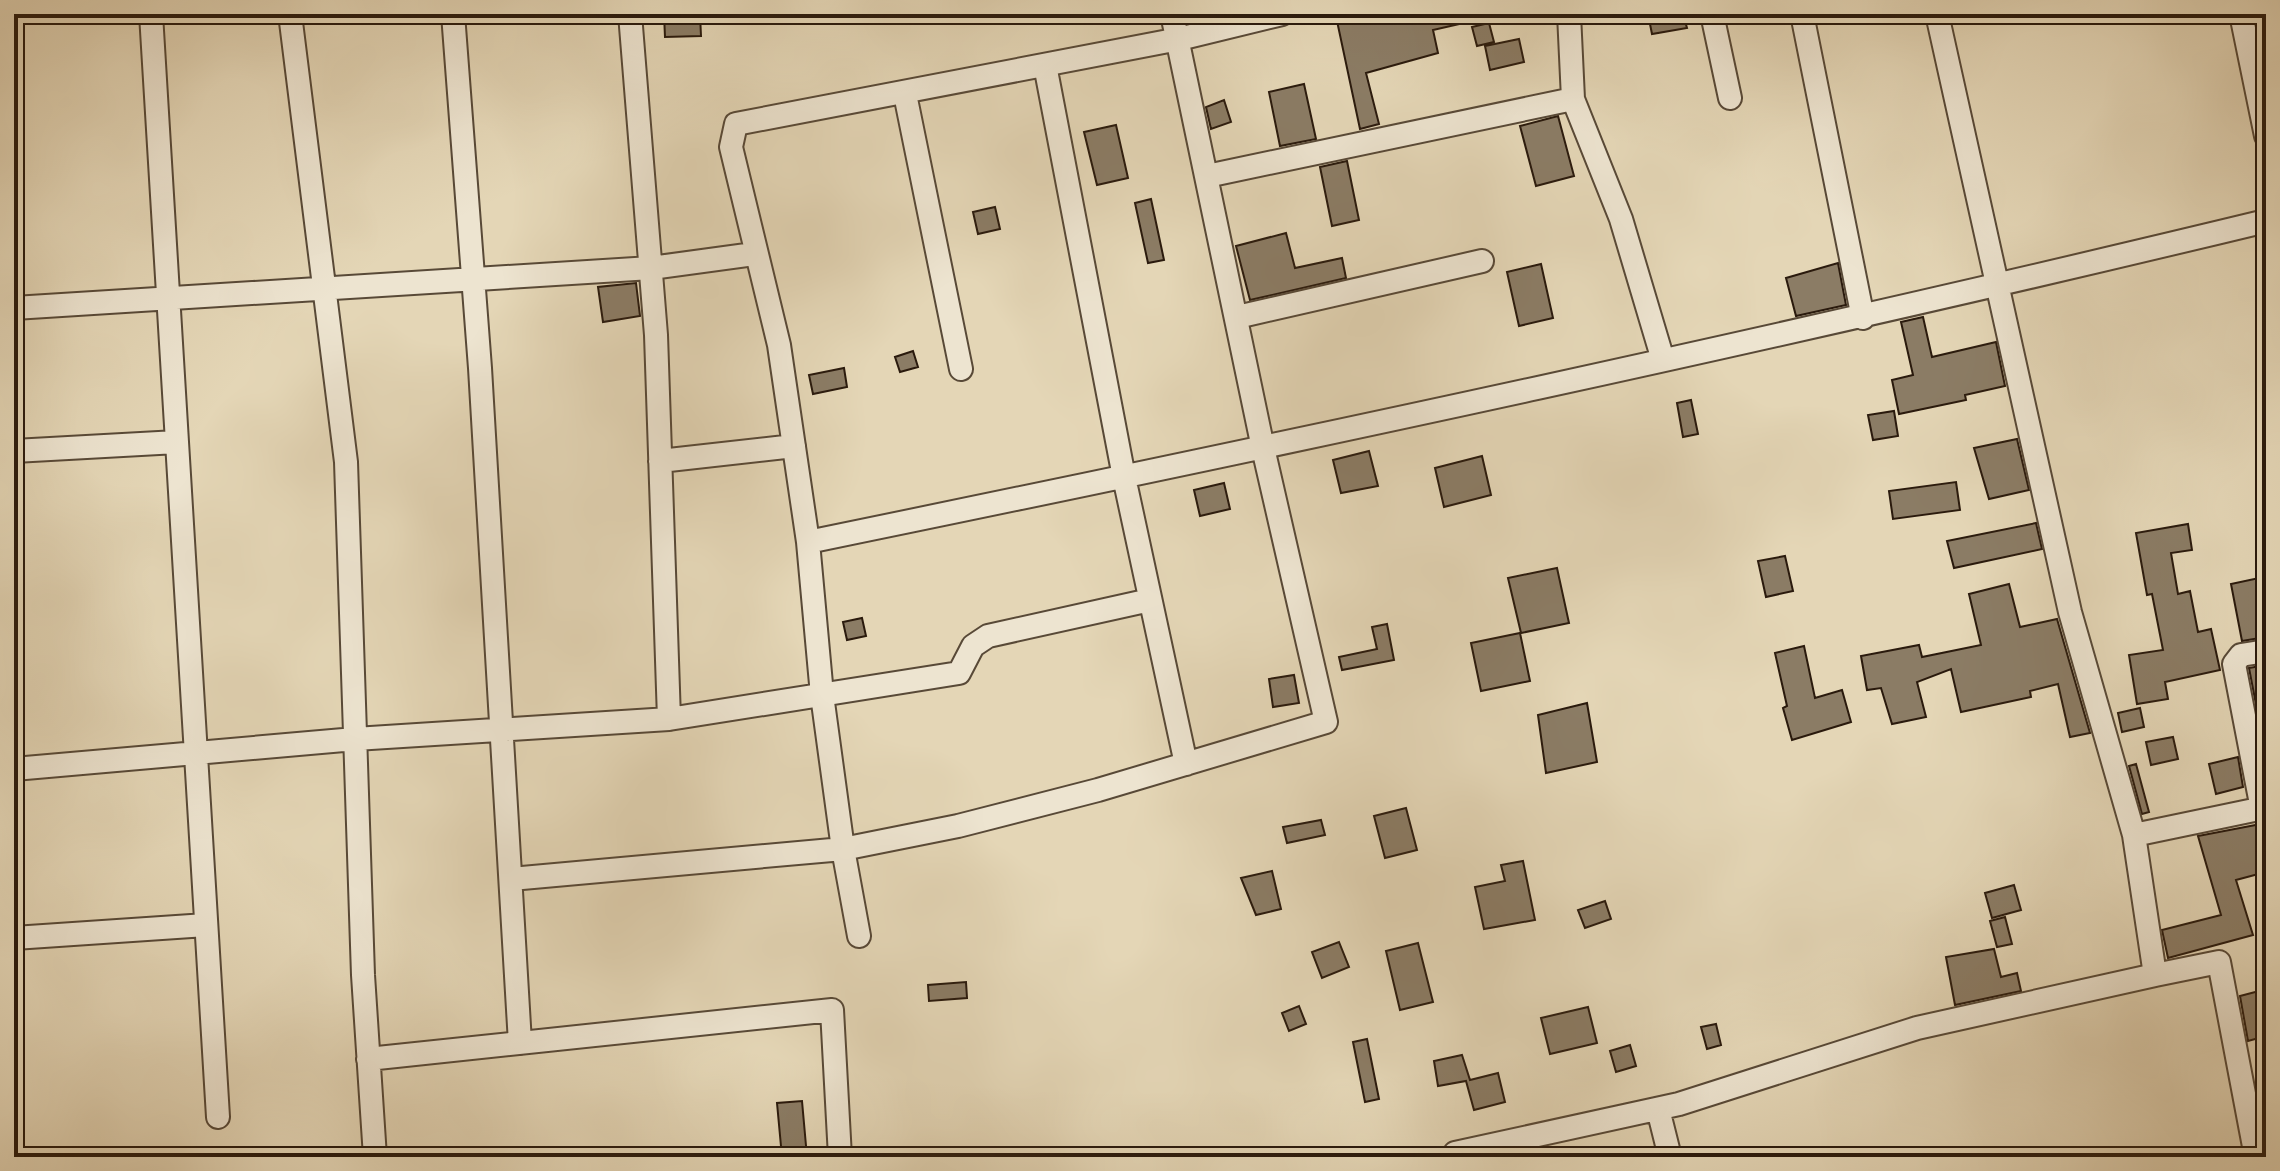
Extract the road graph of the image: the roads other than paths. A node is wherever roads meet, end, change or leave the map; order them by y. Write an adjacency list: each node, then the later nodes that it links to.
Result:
1 (151, 14): 26 (street)
2 (290, 14): 25 (street)
3 (453, 14): 23 (street)
4 (630, 14): 22 (street)
5 (1172, 14): 12 (street)
6 (1282, 14): 12 (street)
7 (1569, 14): 16 (street)
8 (1712, 14): 15 (street)
9 (1802, 14): 29 (street)
10 (1937, 14): 24 (street)
11 (2241, 14): 17 (street)
12 (1179, 39): 13 (street); 18 (street)
13 (1045, 65): 14 (street); 37 (street)
14 (905, 94): 20 (street); 31 (street)
15 (1730, 98)
16 (1573, 99): 18 (street); 30 (street)
17 (2266, 136)
18 (1207, 176): 28 (street)
19 (2266, 221): 24 (street)
20 (754, 254): 22 (street); 33 (street)
21 (1482, 261): 28 (street)
22 (651, 268): 23 (street); 36 (street)
23 (473, 279): 25 (street); 43 (street)
24 (1998, 286): 29 (street); 48 (street)
25 (324, 289): 26 (street); 44 (street)
26 (169, 301): 27 (street); 32 (street)
27 (14, 308)
28 (1237, 317): 34 (street)
29 (1863, 318): 30 (street)
30 (1663, 360): 34 (street)
31 (961, 369)
32 (177, 442): 35 (street); 45 (street)
33 (794, 446): 36 (street); 38 (street)
34 (1263, 448): 37 (street); 46 (street)
35 (14, 451)
36 (660, 461): 42 (street)
37 (1124, 477): 38 (street); 39 (street)
38 (808, 542): 41 (street)
39 (1150, 600): 41 (street); 46 (street)
40 (2266, 651): 48 (street)
41 (822, 695): 42 (street); 49 (street)
42 (669, 719): 43 (street)
43 (502, 730): 44 (street); 50 (street)
44 (355, 739): 45 (street); 56 (street)
45 (196, 756): 47 (street); 51 (street)
46 (1186, 764): 49 (street)
47 (14, 769)
48 (2134, 835): 54 (street)
49 (843, 849): 50 (street); 52 (street)
50 (511, 879): 55 (street)
51 (206, 925): 53 (street); 58 (street)
52 (859, 936)
53 (14, 938)
54 (2155, 975): 57 (street); 63 (street)
55 (520, 1043): 56 (street); 61 (street)
56 (368, 1059): 60 (street)
57 (1658, 1109): 59 (street); 62 (street)
58 (218, 1117)
59 (1455, 1153)
60 (375, 1157)
61 (840, 1157)
62 (1670, 1157)
63 (2256, 1157)

